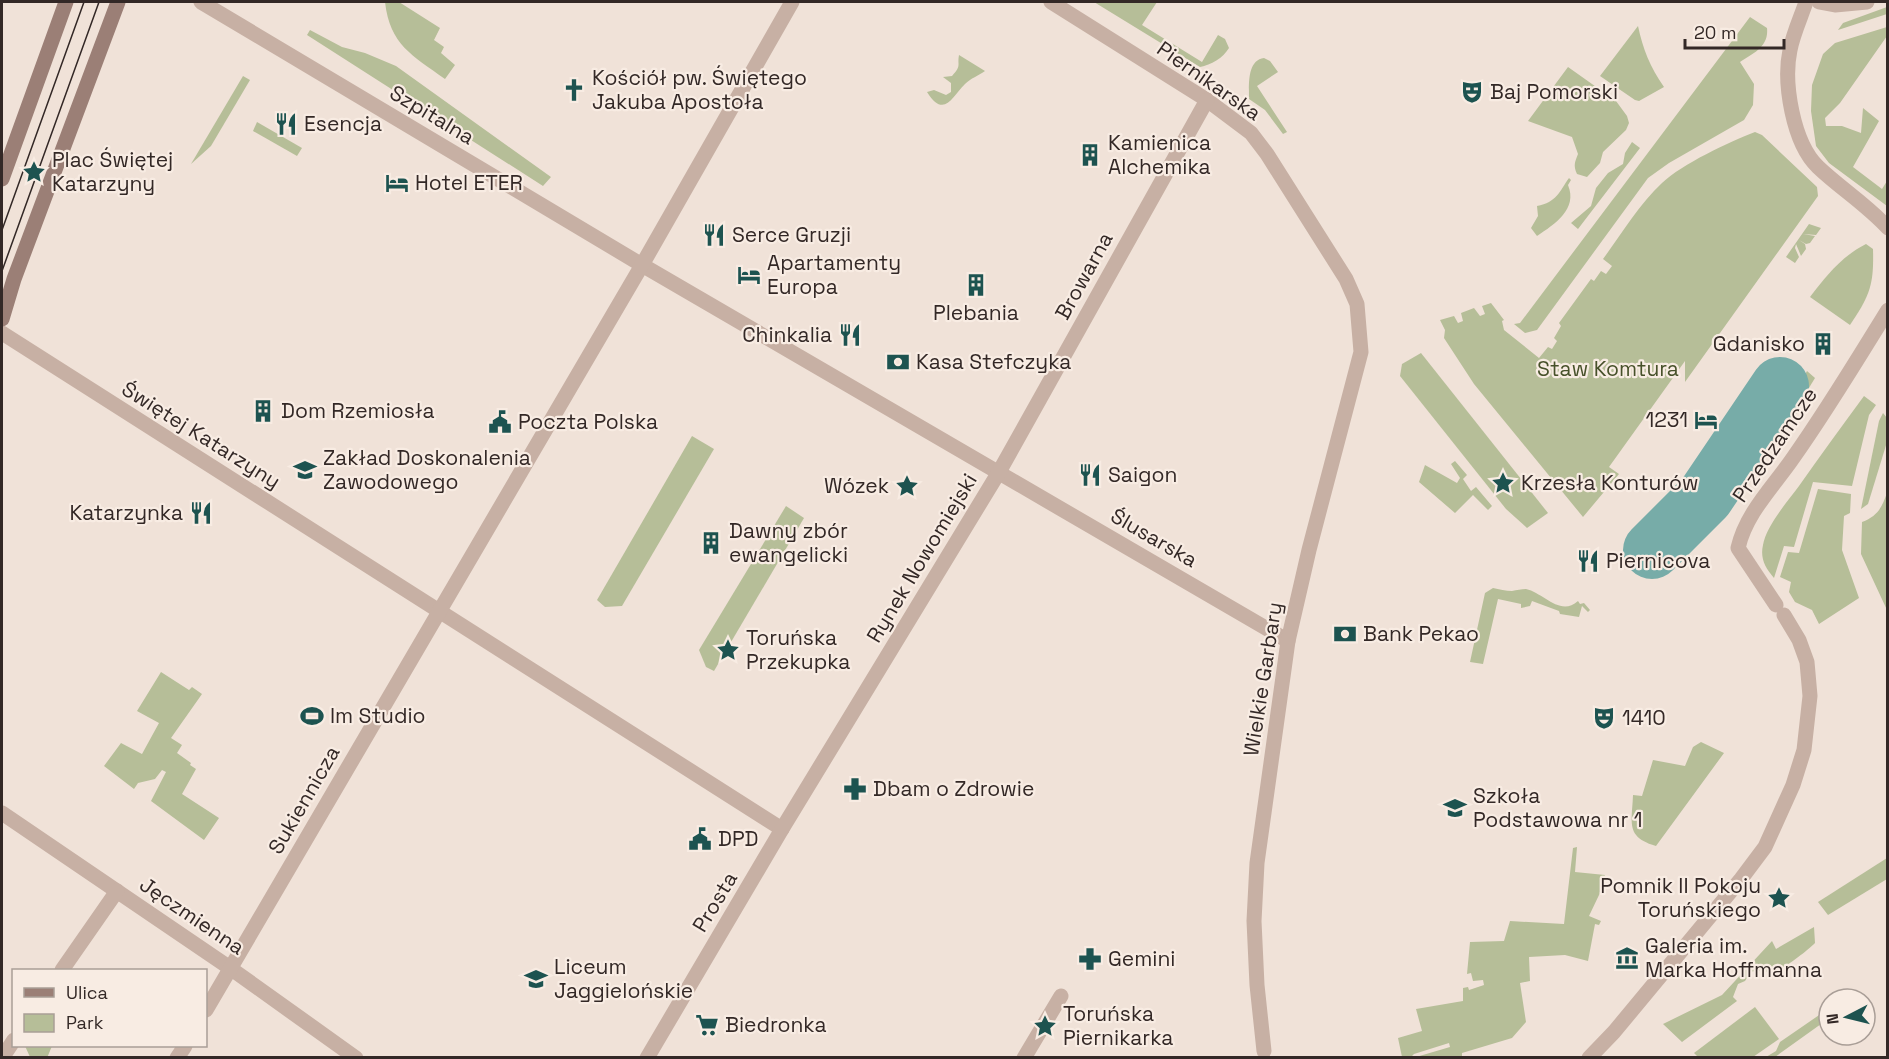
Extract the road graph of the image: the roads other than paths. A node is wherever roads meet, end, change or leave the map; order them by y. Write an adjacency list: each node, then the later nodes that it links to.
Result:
1 (66, 2): 10 (street)
2 (118, 2): 14 (street)
3 (201, 2): 12 (street, Szpitalna)
4 (792, 2): 12 (street)
5 (1051, 2): 9 (street, Piernikarska)
6 (1806, 2): 11 (street)
7 (1819, 2): 8 (street)
8 (1867, 2)
9 (1207, 100): 15 (street, Piernikarska); 17 (street, Browarna)
10 (2, 179)
11 (1887, 228)
12 (642, 265): 17 (street, Rynek Nowomiejski); 18 (street)
13 (1887, 310): 33 (street, Przedzamcze)
14 (2, 319)
15 (1360, 321): 19 (street, Wielkie Garbary)
16 (2, 333): 18 (street, Świętej Katarzyny)
17 (999, 472): 19 (street, Ślusarska); 21 (street, Rynek Nowomiejski)
18 (439, 612): 21 (street); 23 (street, Sukiennicza)
19 (1288, 641): 28 (street, Wielkie Garbary)
20 (2, 813): 22 (street, Jęczmienna)
21 (782, 829): 31 (street, Prosta)
22 (117, 891): 23 (street, Jęczmienna); 24 (street)
23 (230, 968): 26 (street, Sukiennicza); 30 (street, Jęczmienna)
24 (63, 969)
25 (1061, 996): 32 (street)
26 (207, 1008)
27 (12, 1043): 29 (street)
28 (1264, 1051)
29 (2, 1058)
30 (356, 1058)
31 (647, 1058)
32 (1024, 1058)
33 (1589, 1058)

